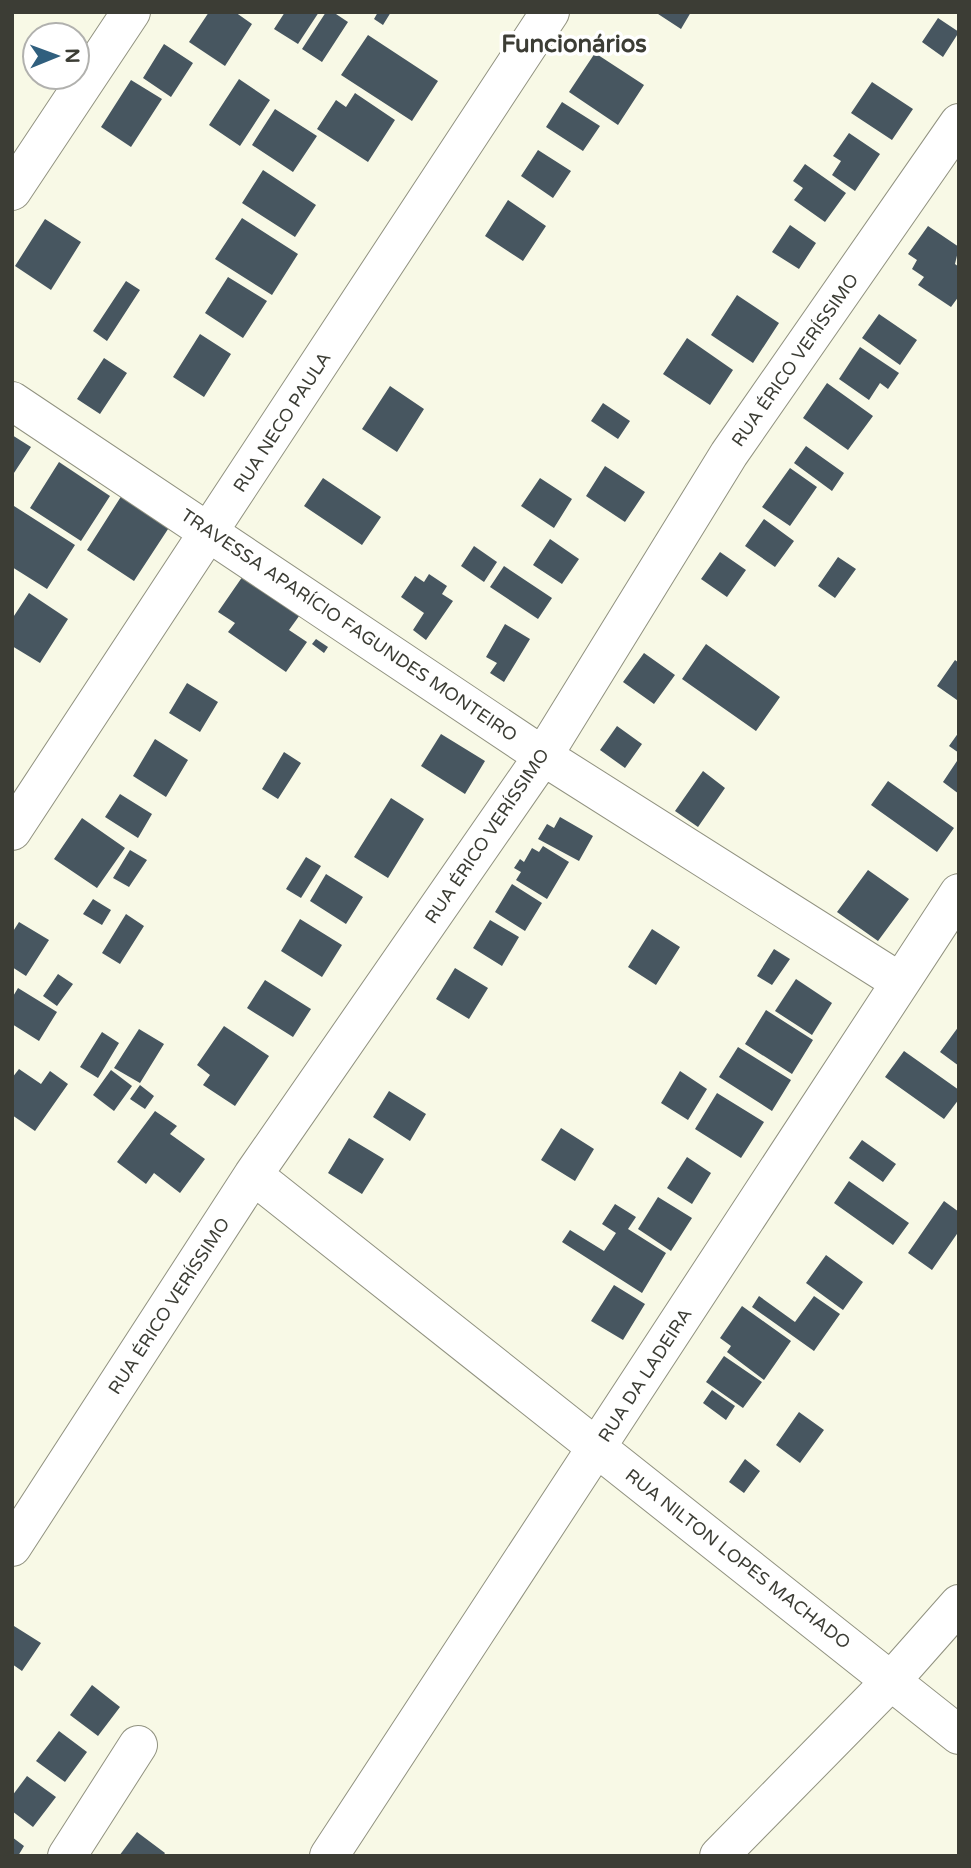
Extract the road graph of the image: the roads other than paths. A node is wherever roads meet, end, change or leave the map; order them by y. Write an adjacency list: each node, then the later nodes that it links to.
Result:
1 (131, 12): 4 (street)
2 (550, 12): 6 (street, RUA NECO PAULA)
3 (959, 123): 7 (street, RUA ÉRICO VERÍSSIMO)
4 (12, 191)
5 (12, 401): 6 (street, TRAVESSA APARÍCIO FAGUNDES MONTEIRO)
6 (210, 531): 7 (street, TRAVESSA APARÍCIO FAGUNDES MONTEIRO); 8 (street, RUA NECO PAULA)
7 (543, 756): 10 (street, TRAVESSA APARÍCIO FAGUNDES MONTEIRO); 11 (street, RUA ÉRICO VERÍSSIMO)
8 (12, 831)
9 (959, 893): 10 (street, RUA DA LADEIRA)
10 (900, 982): 12 (street, RUA DA LADEIRA)
11 (253, 1175): 12 (street, RUA NILTON LOPES MACHADO); 13 (street, RUA ÉRICO VERÍSSIMO)
12 (598, 1449): 15 (street, RUA NILTON LOPES MACHADO); 19 (street, RUA DA LADEIRA)
13 (12, 1547)
14 (959, 1604): 15 (street)
15 (891, 1681): 16 (street, RUA NILTON LOPES MACHADO); 20 (street)
16 (959, 1735)
17 (138, 1745): 18 (street)
18 (67, 1856)
19 (329, 1856)
20 (719, 1856)

